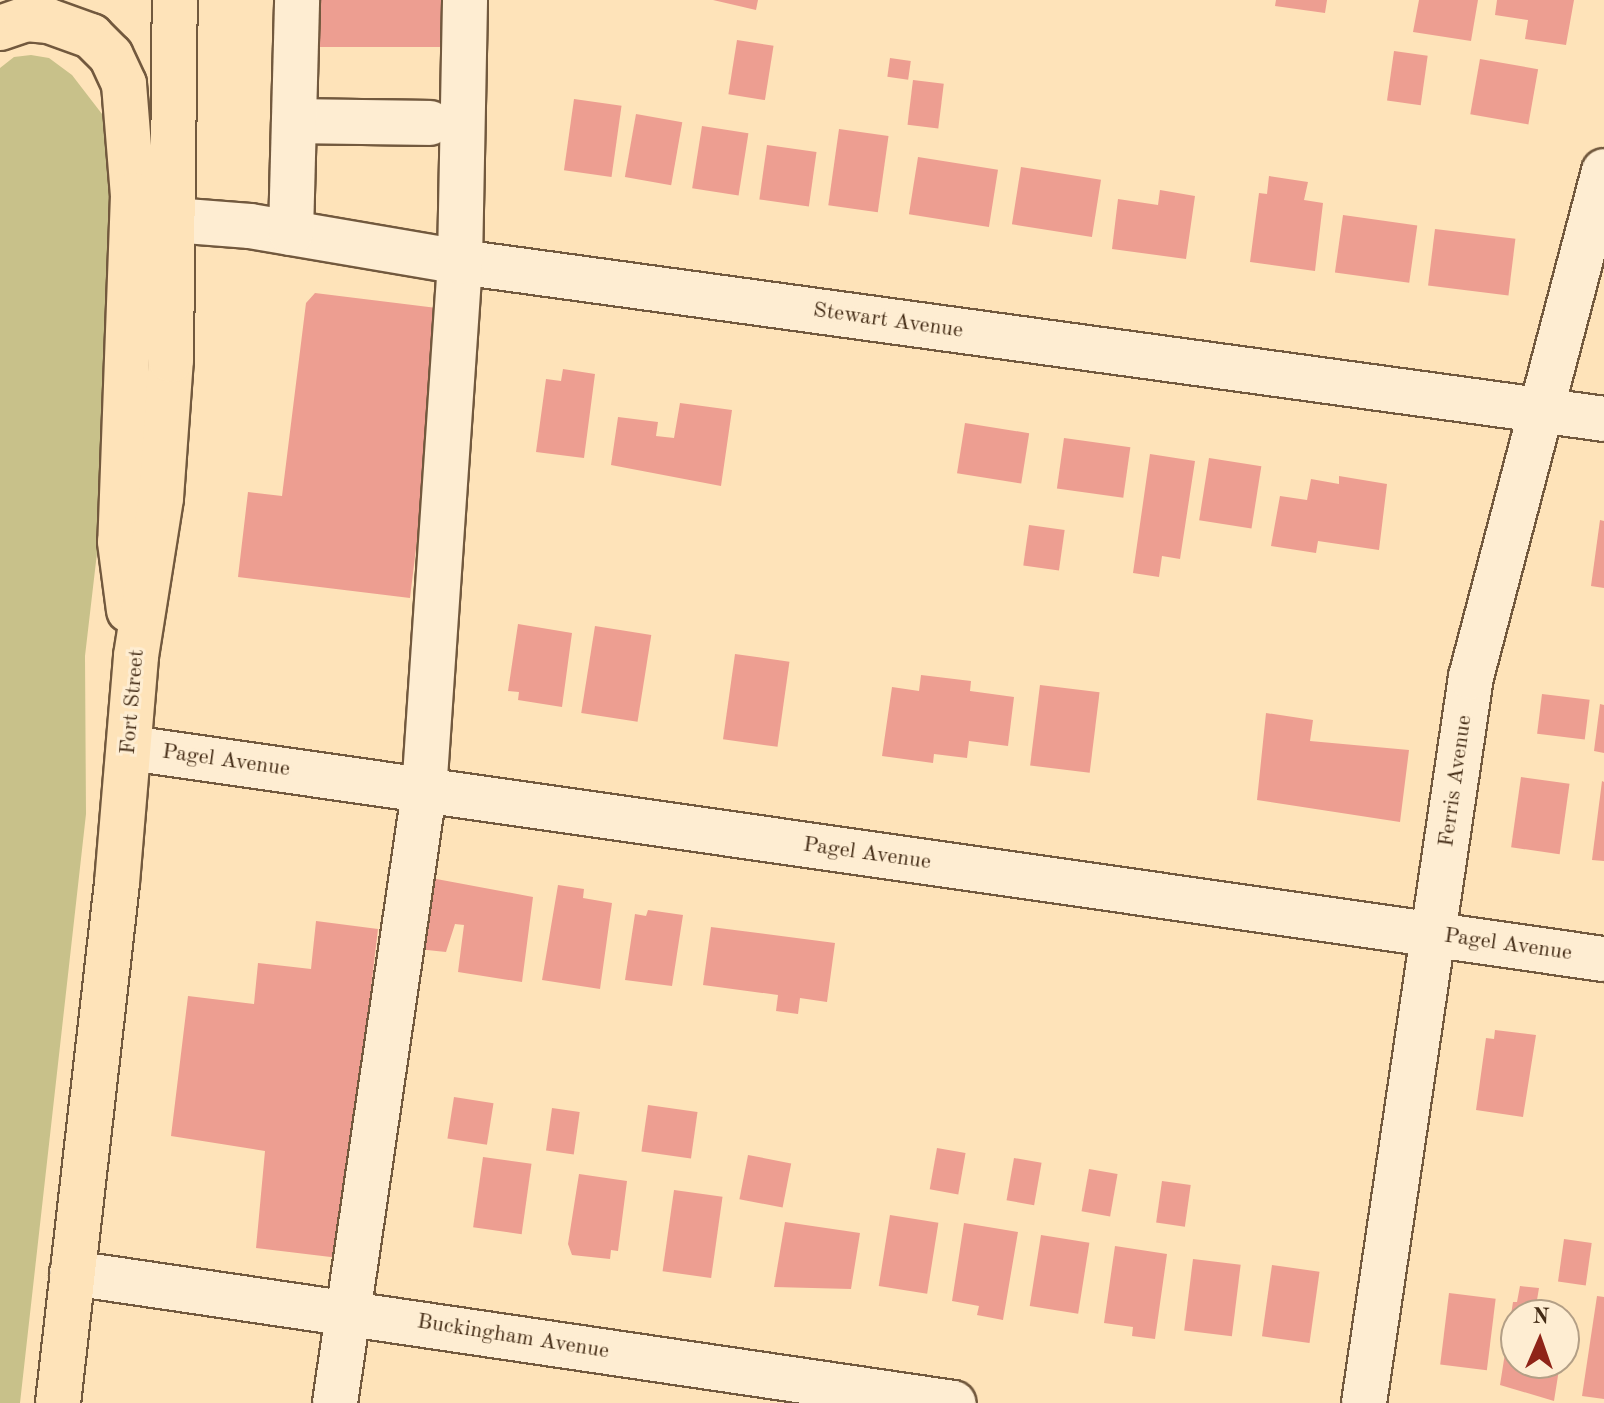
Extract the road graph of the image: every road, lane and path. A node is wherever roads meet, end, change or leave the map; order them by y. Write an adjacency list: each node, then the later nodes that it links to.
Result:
1 (175, 0): 8 (main road, Fort Street)
2 (297, 0): 5 (street)
3 (465, 0): 10 (street)
4 (0, 28): 13 (main road)
5 (294, 121): 6 (street); 9 (street)
6 (430, 123)
7 (1604, 171): 11 (street, Ferris Avenue)
8 (173, 220): 9 (street, Stewart Avenue); 13 (main road, Fort Street)
9 (291, 233): 10 (street, Stewart Avenue)
10 (460, 262): 11 (street, Stewart Avenue); 15 (street)
11 (1543, 410): 12 (street, Stewart Avenue); 16 (street, Ferris Avenue)
12 (1604, 419)
13 (136, 656): 14 (main road, Fort Street)
14 (130, 748): 15 (street, Pagel Avenue); 18 (main road, Fort Street)
15 (424, 792): 16 (street, Pagel Avenue); 19 (street)
16 (1434, 934): 17 (street, Pagel Avenue); 23 (street, Ferris Avenue)
17 (1604, 959)
18 (72, 1273): 19 (street, Buckingham Avenue); 20 (main road, Fort Street)
19 (346, 1312): 21 (street); 22 (street, Buckingham Avenue)
20 (58, 1403)
21 (335, 1403)
22 (953, 1403)
23 (1364, 1403)

